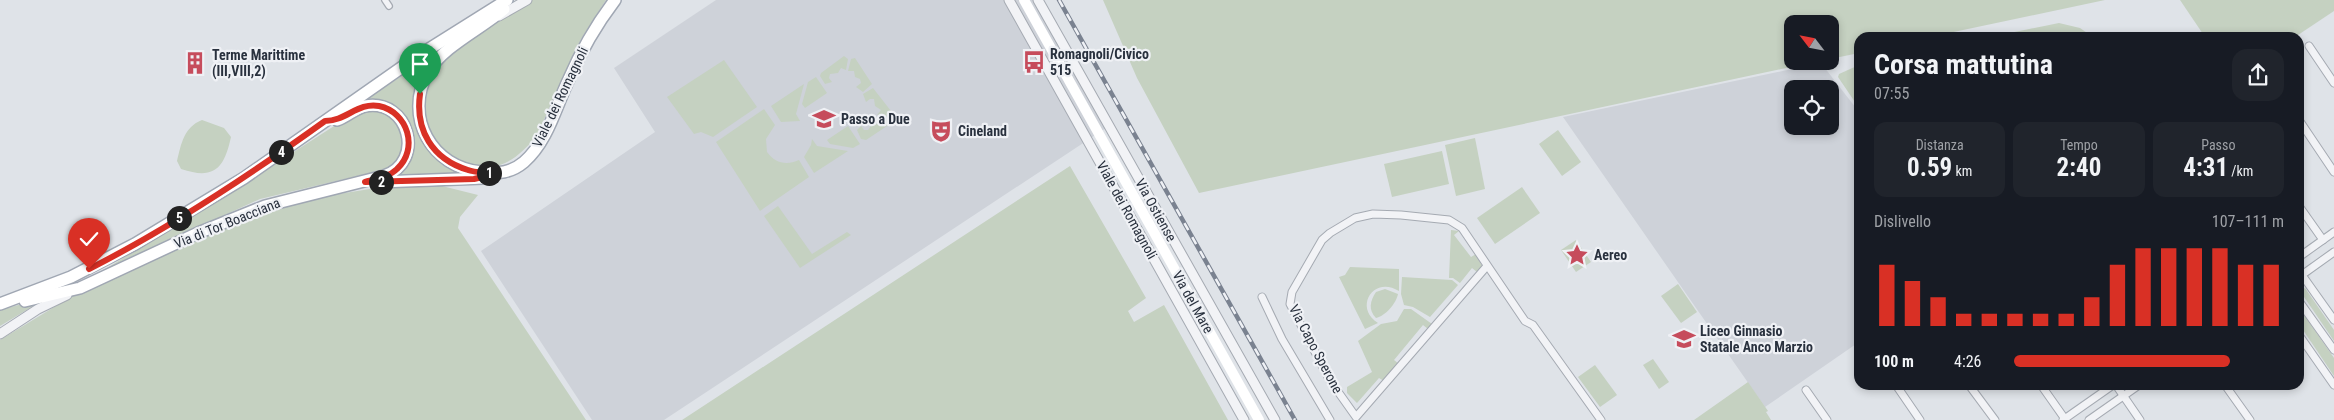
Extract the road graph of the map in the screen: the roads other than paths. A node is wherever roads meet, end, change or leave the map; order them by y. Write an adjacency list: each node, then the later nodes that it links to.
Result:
1 (507, 0): 11 (main road)
2 (514, 0): 8 (main road)
3 (527, 0): 8 (street, Viale dei Romagnoli)
4 (614, 0): 14 (main road, Viale dei Romagnoli)
5 (1009, 0): 44 (street, Viale dei Romagnoli)
6 (1024, 0): 45 (main road, Via del Mare)
7 (1038, 0): 46 (street, Via Ostiense)
8 (489, 21): 14 (main road, Viale dei Romagnoli)
9 (2309, 46): 10 (street)
10 (2334, 83)
11 (325, 121): 15 (main road, Via di Tor Boacciana); 26 (main road, Via di Tor Boacciana)
12 (2304, 127): 13 (street)
13 (2334, 172)
14 (495, 174): 15 (main road)
15 (365, 182): 24 (main road, Via di Tor Boacciana)
16 (2304, 213): 18 (street)
17 (2334, 232): 18 (street)
18 (2323, 240): 20 (street)
19 (2334, 252): 22 (street)
20 (2304, 254)
21 (1487, 266): 42 (street, Via Capo Sperone); 42 (street, Via Capo Sperone); 48 (street, Via Capo Sperone)
22 (2304, 273)
23 (2304, 281): 28 (street)
24 (80, 288): 26 (main road, Via di Tor Boacciana); 29 (street)
25 (1262, 297): 47 (street)
26 (0, 304)
27 (2304, 308): 31 (street)
28 (2334, 320)
29 (0, 334)
30 (2304, 342): 32 (street)
31 (2334, 350)
32 (2334, 385)
33 (1806, 390): 49 (street)
34 (1899, 390): 50 (street)
35 (1973, 390): 51 (street)
36 (2045, 390): 43 (street)
37 (2108, 390): 43 (street)
38 (2119, 390): 41 (street)
39 (2133, 390): 41 (street)
40 (2229, 390): 54 (street)
41 (2124, 396): 52 (street); 53 (street)
42 (1354, 419)
43 (2064, 419)
44 (1244, 420)
45 (1259, 420)
46 (1275, 420)
47 (1330, 420)
48 (1601, 420)
49 (1827, 420)
50 (1920, 420)
51 (1995, 420)
52 (2090, 420)
53 (2140, 420)
54 (2250, 420)

